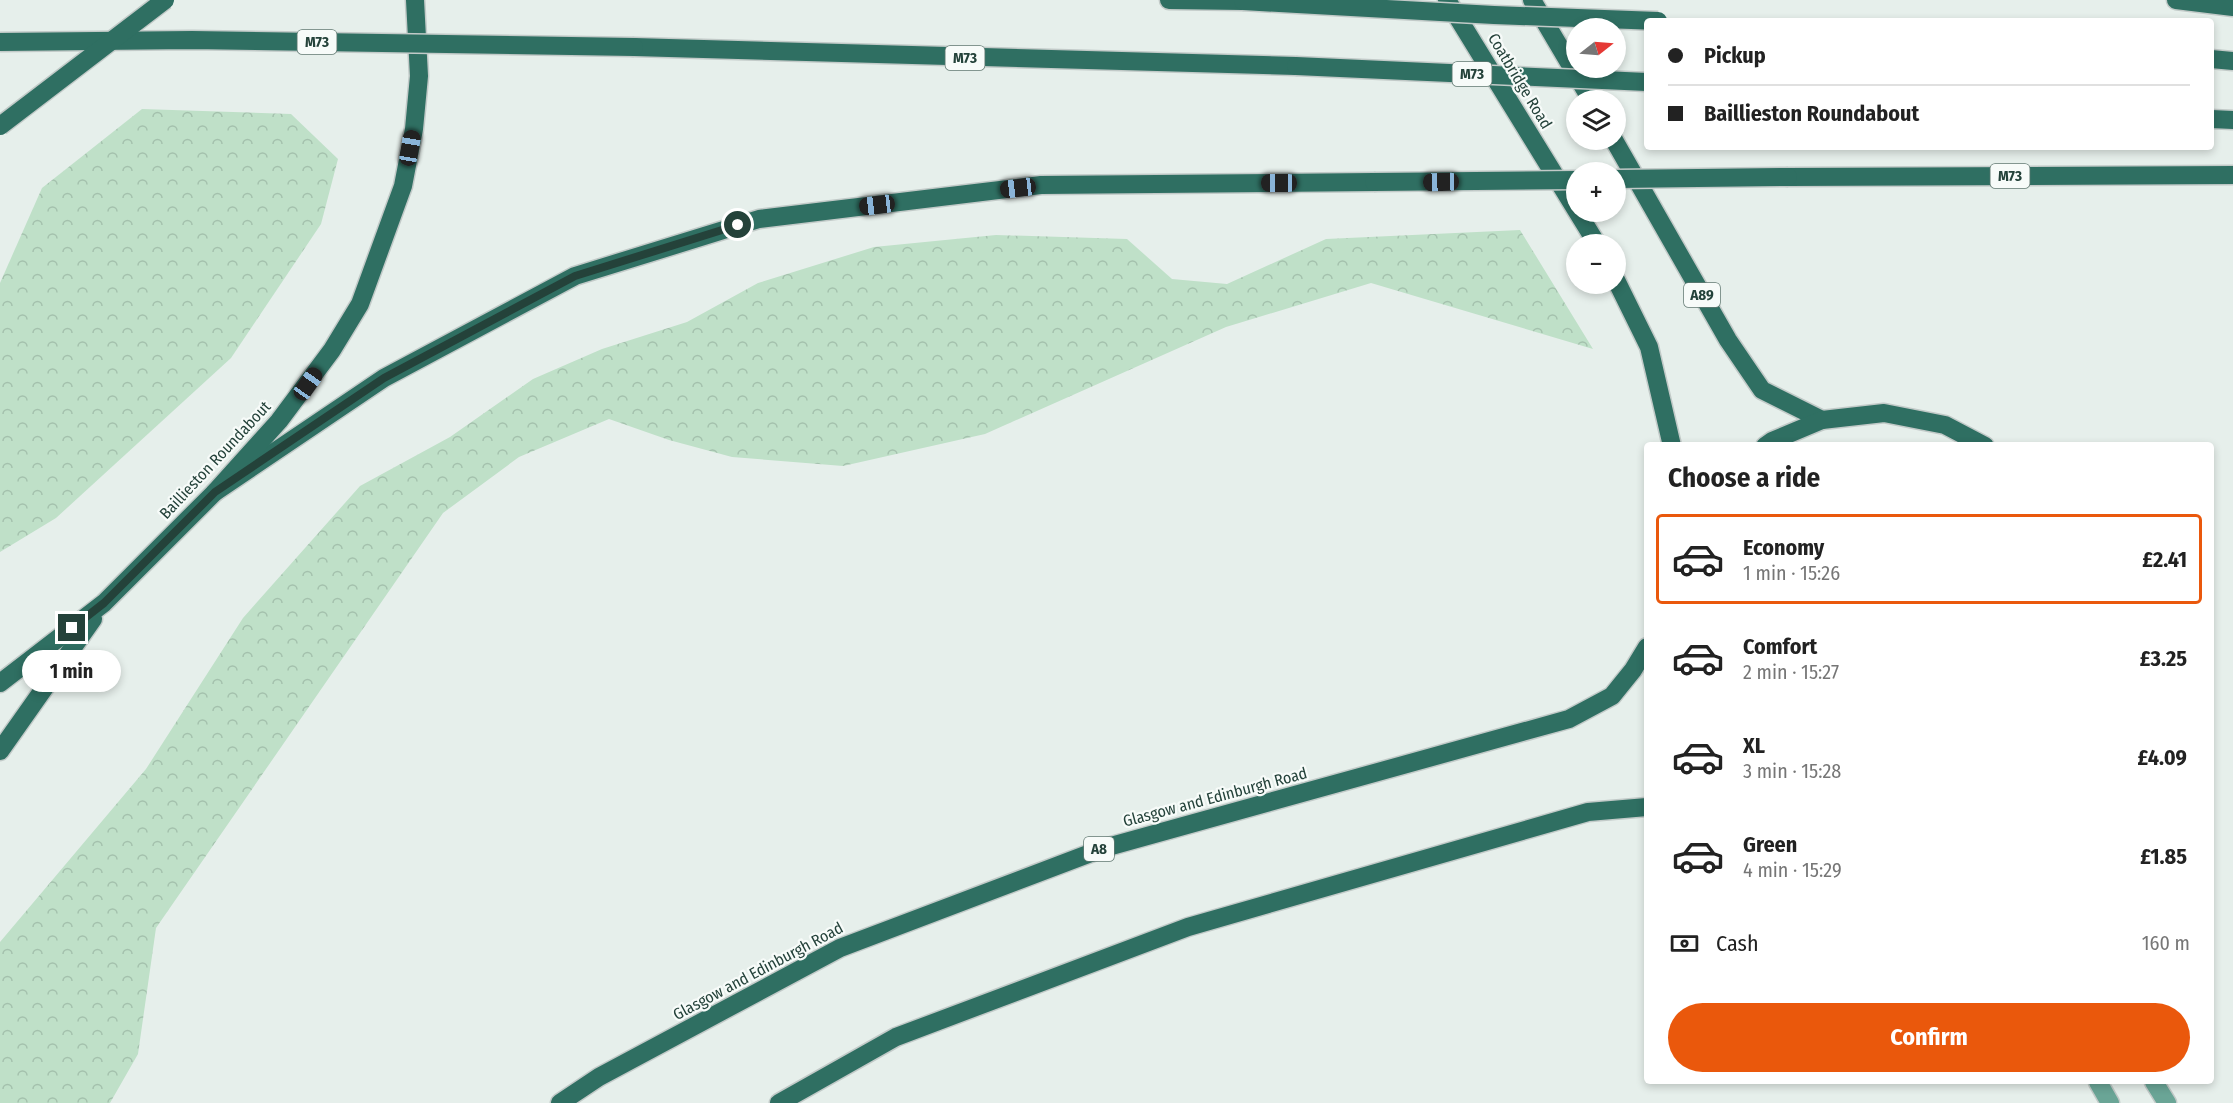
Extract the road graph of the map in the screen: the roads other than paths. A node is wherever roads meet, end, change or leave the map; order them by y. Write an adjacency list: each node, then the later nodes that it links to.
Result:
1 (165, 0): 19 (highway, bridge)
2 (416, 0): 30 (highway, Baillieston Roundabout)
3 (1169, 0): 8 (highway)
4 (1447, 0): 24 (highway, Coatbridge Road)
5 (1532, 0): 16 (highway)
6 (1546, 0): 11 (highway)
7 (2176, 0): 9 (highway)
8 (1243, 1): 10 (highway, bridge)
9 (2233, 7)
10 (1644, 20)
11 (1566, 41)
12 (0, 42): 15 (highway, M73, bridge)
13 (2214, 59): 14 (highway)
14 (2233, 61)
15 (1644, 82)
16 (1587, 90)
17 (2214, 119): 18 (highway)
18 (2233, 120)
19 (0, 126)
20 (1620, 150): 26 (highway, A89)
21 (2233, 175): 22 (highway, M73, bridge)
22 (1626, 179)
23 (1566, 180): 30 (highway, bridge)
24 (1590, 234)
25 (1623, 294): 27 (highway)
26 (1822, 420): 28 (highway); 29 (highway)
27 (1671, 442)
28 (1771, 442)
29 (1978, 442)
30 (215, 492): 31 (highway, Baillieston Roundabout)
31 (104, 603): 33 (highway, Baillieston Roundabout); 34 (highway)
32 (1644, 652): 38 (highway, Glasgow and Edinburgh Road / A8)
33 (0, 683)
34 (0, 751)
35 (1644, 807): 39 (highway)
36 (2099, 1084): 40 (main road)
37 (2155, 1084): 41 (main road)
38 (560, 1103)
39 (779, 1103)
40 (2110, 1103)
41 (2167, 1103)

